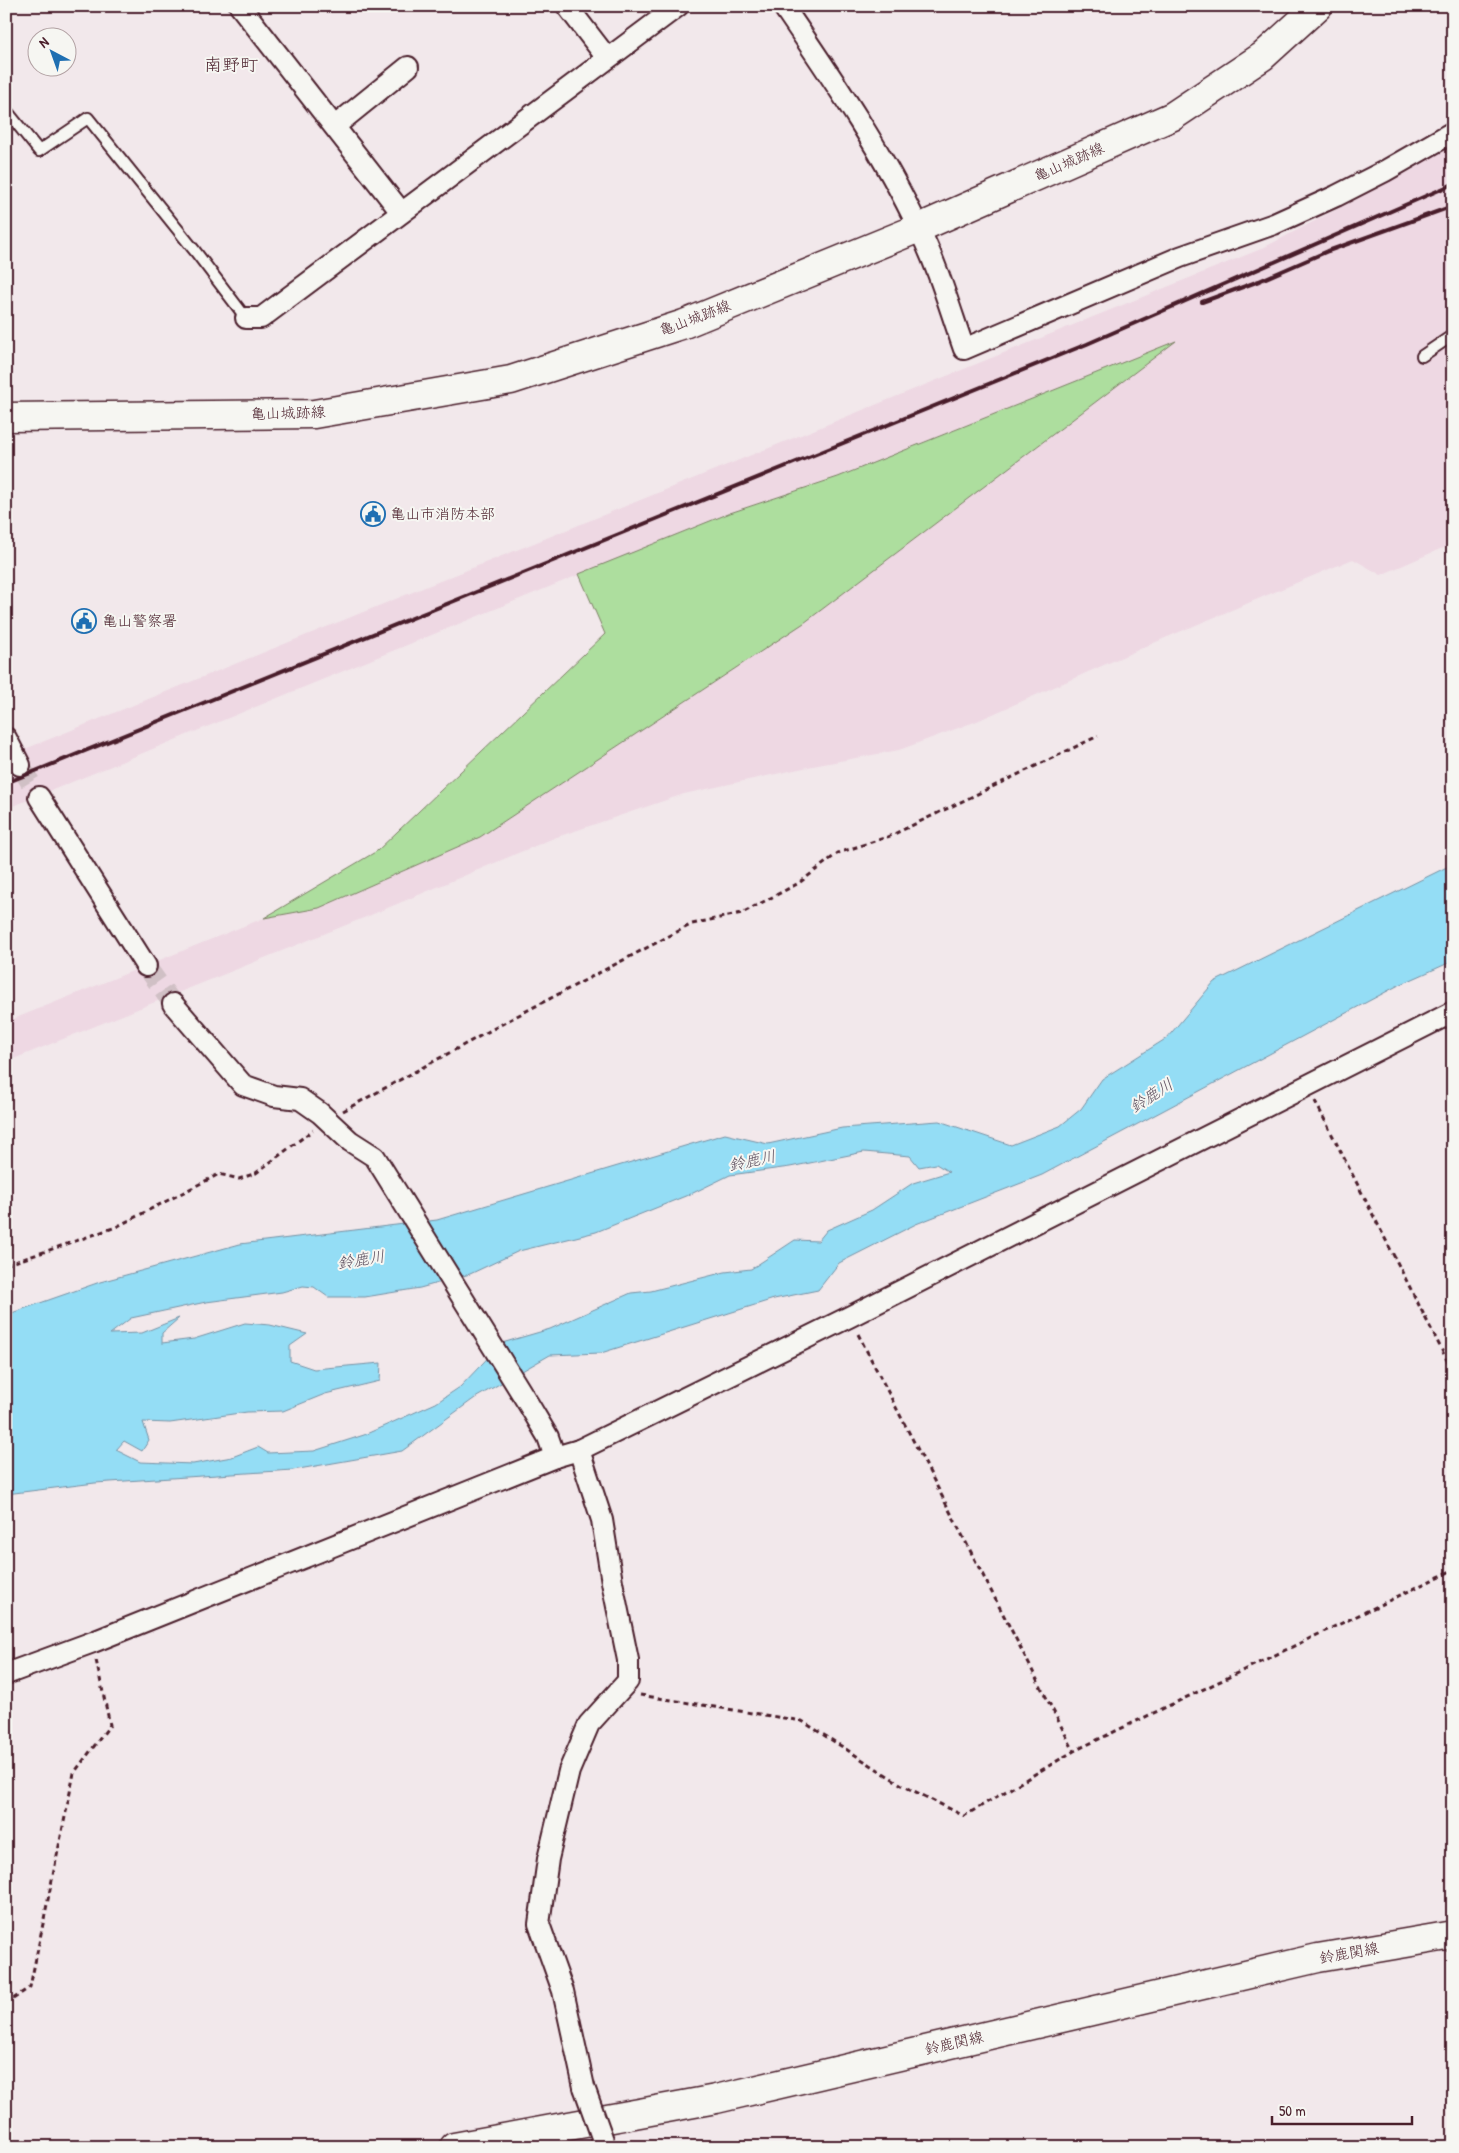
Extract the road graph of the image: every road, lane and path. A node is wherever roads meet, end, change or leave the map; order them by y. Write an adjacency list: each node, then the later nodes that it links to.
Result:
1 (240, 6): 9 (street)
2 (567, 6): 6 (street)
3 (678, 6): 6 (street)
4 (783, 6): 12 (street)
5 (1318, 6): 12 (main road, 亀山城跡線)
6 (607, 58): 11 (street)
7 (408, 67): 9 (street)
8 (6, 110): 13 (lane)
9 (335, 126): 11 (street)
10 (1453, 132): 12 (street)
11 (401, 212): 13 (street)
12 (919, 228): 16 (main road, 亀山城跡線)
13 (246, 318)
14 (1453, 336): 15 (lane)
15 (1422, 356)
16 (6, 417)
17 (1098, 736): 25 (path)
18 (6, 738): 19 (street)
19 (20, 765)
20 (40, 797): 21 (street)
21 (146, 966)
22 (173, 1004): 25 (street)
23 (1453, 1012): 24 (street)
24 (1307, 1084): 27 (street); 28 (path)
25 (328, 1120): 26 (path); 30 (street)
26 (6, 1265)
27 (850, 1318): 29 (street); 35 (path)
28 (1453, 1372)
29 (579, 1450): 30 (street); 34 (street)
30 (555, 1457): 32 (street)
31 (1453, 1570): 35 (path)
32 (93, 1642): 33 (street); 37 (path)
33 (6, 1674)
34 (620, 1692): 35 (path); 38 (street, bridge)
35 (1074, 1750)
36 (1453, 1934): 39 (main road, 鈴鹿関線)
37 (6, 2004)
38 (606, 2145)
39 (454, 2147)

